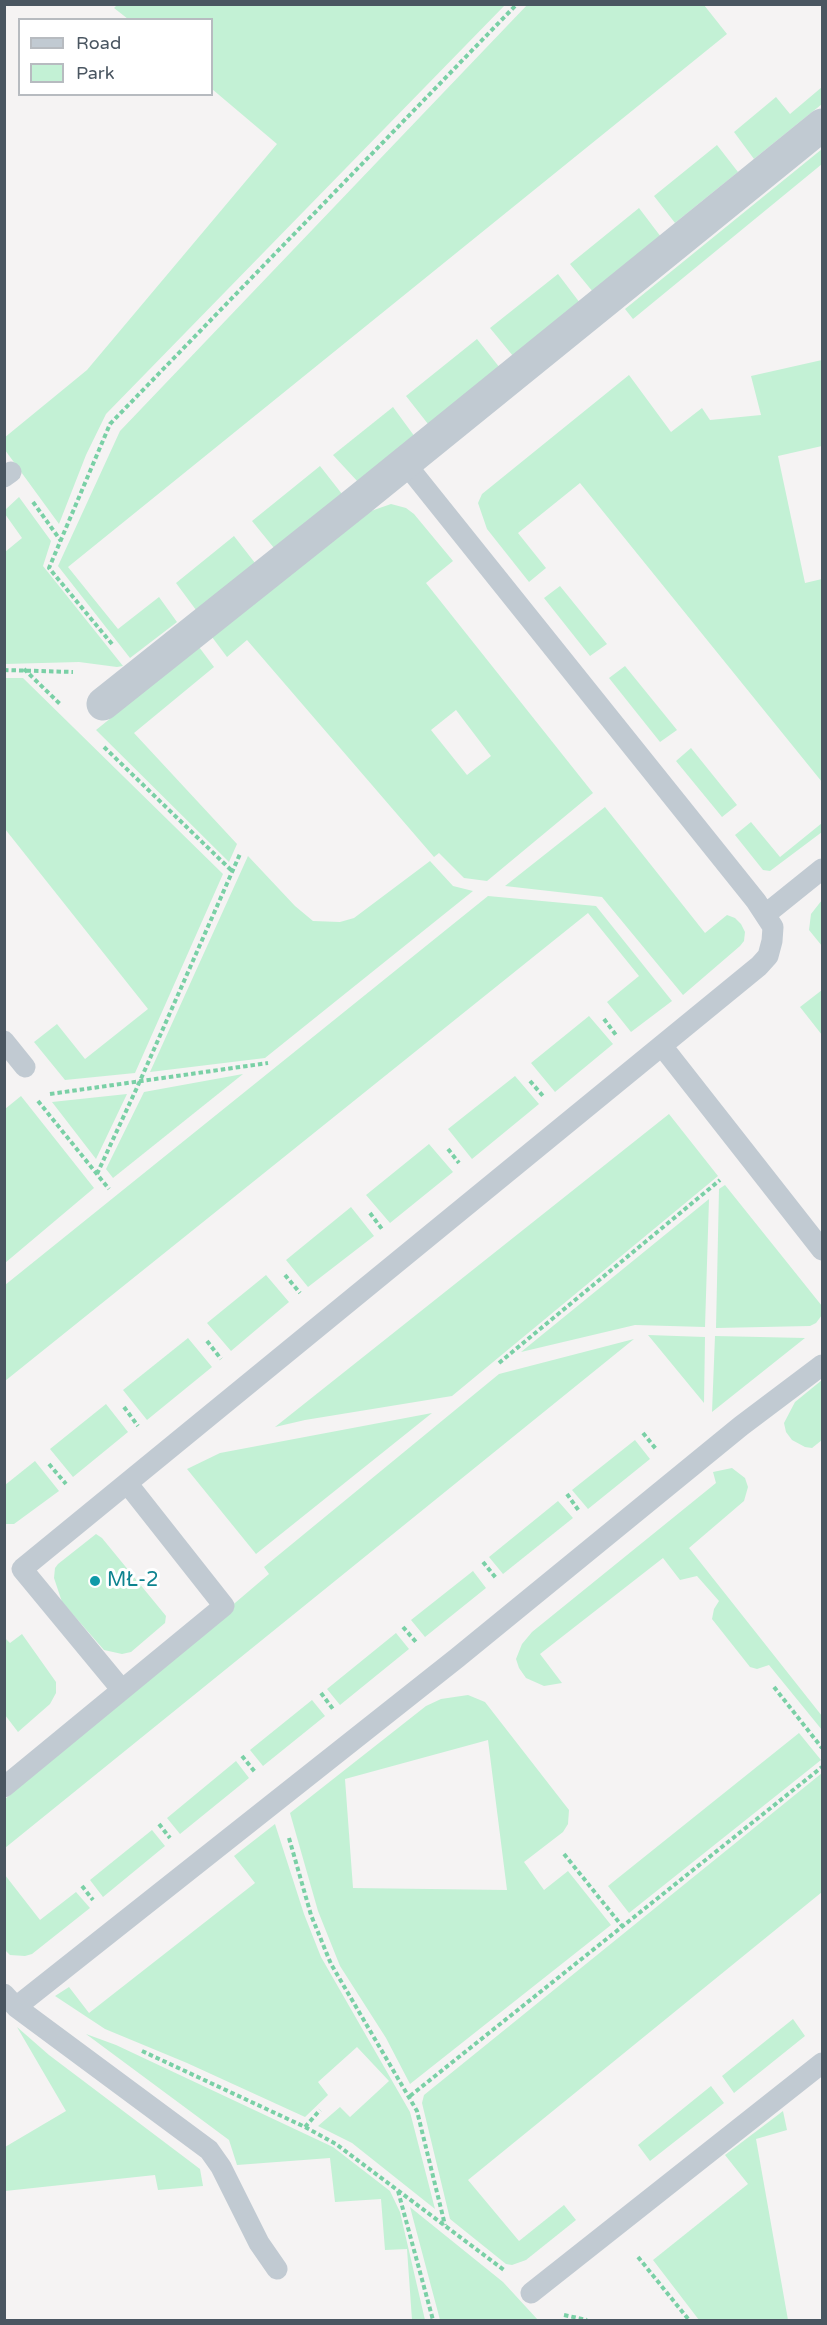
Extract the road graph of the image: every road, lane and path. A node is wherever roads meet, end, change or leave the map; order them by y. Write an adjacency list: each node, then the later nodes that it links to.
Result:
1 (517, 4): 5 (path)
2 (822, 125): 3 (street)
3 (405, 464): 8 (street); 15 (lane)
4 (8, 474): 5 (path)
5 (61, 541): 8 (path)
6 (24, 669): 7 (path); 8 (path); 10 (path)
7 (4, 670)
8 (134, 679): 9 (street)
9 (103, 704)
10 (63, 707)
11 (96, 739): 14 (path)
12 (240, 854): 14 (path)
13 (822, 869): 15 (lane)
14 (232, 872): 22 (path)
15 (766, 914): 19 (lane)
16 (603, 1019): 17 (path)
17 (617, 1036)
18 (4, 1041): 21 (lane)
19 (662, 1046): 32 (lane); 44 (lane)
20 (268, 1063): 22 (path)
21 (25, 1067)
22 (141, 1081): 24 (path); 27 (path)
23 (530, 1081): 26 (path)
24 (46, 1094)
25 (34, 1096): 27 (path)
26 (550, 1105)
27 (97, 1174): 29 (path)
28 (725, 1176): 36 (path)
29 (109, 1189)
30 (370, 1213): 31 (path)
31 (388, 1236)
32 (822, 1250)
33 (285, 1275): 34 (path)
34 (307, 1301)
35 (207, 1341): 38 (path)
36 (499, 1363)
37 (822, 1365): 61 (lane)
38 (228, 1366)
39 (124, 1407): 40 (path)
40 (144, 1434)
41 (642, 1434): 42 (path)
42 (658, 1451)
43 (49, 1464): 45 (path)
44 (127, 1483): 53 (lane); 53 (lane)
45 (72, 1492)
46 (567, 1494): 47 (path)
47 (585, 1518)
48 (483, 1562): 49 (path)
49 (501, 1585)
50 (403, 1627): 51 (path)
51 (421, 1648)
52 (774, 1687): 56 (path)
53 (122, 1690): 60 (lane)
54 (321, 1693): 55 (path)
55 (338, 1715)
56 (822, 1748)
57 (242, 1756): 59 (path)
58 (822, 1767): 65 (path)
59 (261, 1779)
60 (4, 1787)
61 (274, 1801): 66 (lane); 69 (path)
62 (159, 1824): 63 (path)
63 (176, 1846)
64 (564, 1854): 65 (path)
65 (622, 1926): 69 (path)
66 (10, 2001): 75 (lane)
67 (138, 2049): 71 (path)
68 (822, 2063): 74 (lane)
69 (410, 2096): 73 (path)
70 (320, 2110): 71 (path)
71 (305, 2127): 72 (path)
72 (398, 2190): 73 (path); 77 (path)
73 (445, 2226): 76 (path)
74 (615, 2228): 76 (lane); 79 (path)
75 (277, 2269)
76 (531, 2293): 78 (path)
77 (433, 2320)
78 (587, 2320)
79 (689, 2320)

